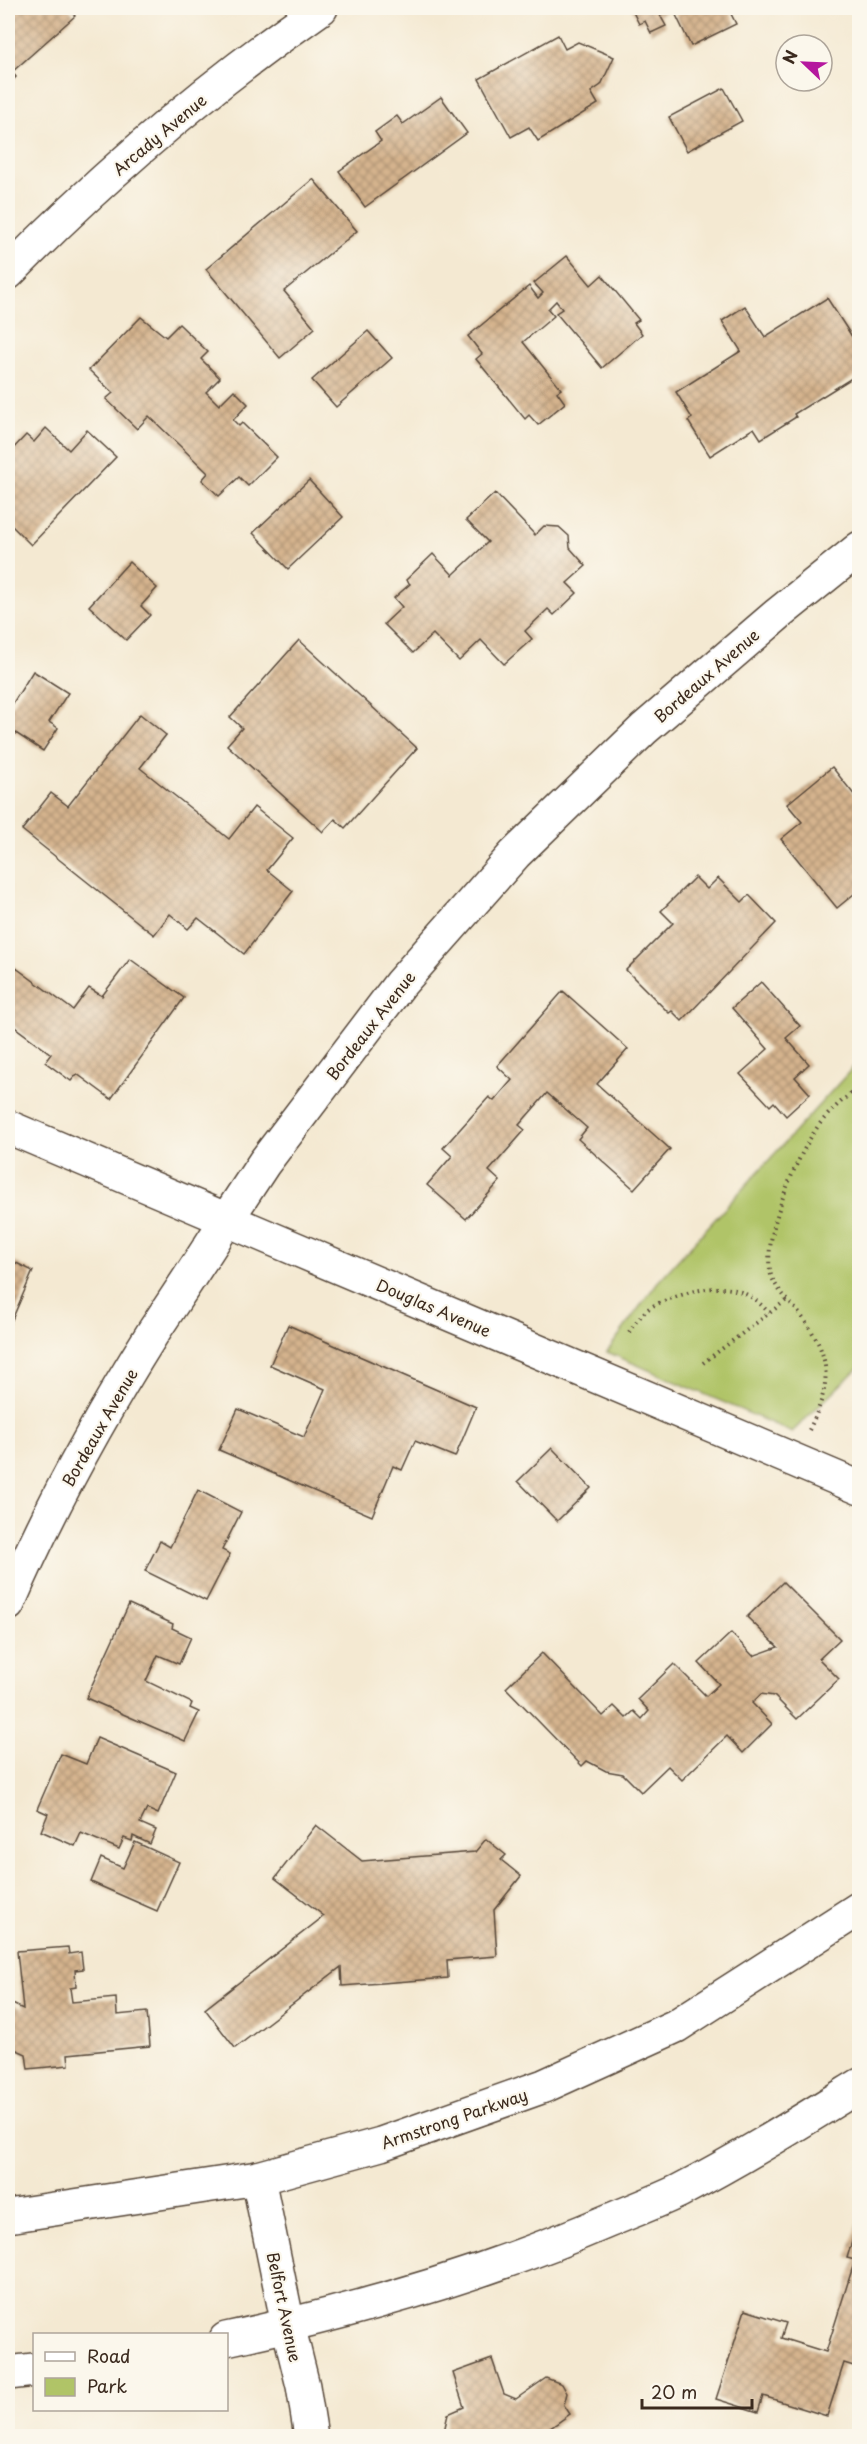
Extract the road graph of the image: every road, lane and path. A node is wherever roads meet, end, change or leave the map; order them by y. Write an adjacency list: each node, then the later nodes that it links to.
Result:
1 (321, 8): 2 (street, Arcady Avenue)
2 (8, 273)
3 (860, 548): 6 (street, Bordeaux Avenue)
4 (860, 1085): 7 (path)
5 (8, 1126): 6 (street, Douglas Avenue)
6 (227, 1219): 11 (street, Douglas Avenue); 13 (street, Bordeaux Avenue)
7 (788, 1299): 8 (path); 11 (path)
8 (769, 1313): 9 (path); 10 (path)
9 (629, 1332)
10 (703, 1363)
11 (795, 1460): 12 (street, Douglas Avenue)
12 (860, 1488)
13 (8, 1604)
14 (860, 1908): 16 (street, Armstrong Parkway)
15 (860, 2085): 18 (street)
16 (258, 2178): 17 (street, Armstrong Parkway); 18 (street, Belfort Avenue)
17 (8, 2216)
18 (288, 2325): 19 (street); 22 (street, Belfort Avenue)
19 (228, 2339)
20 (33, 2370): 21 (street)
21 (8, 2373)
22 (311, 2436)

